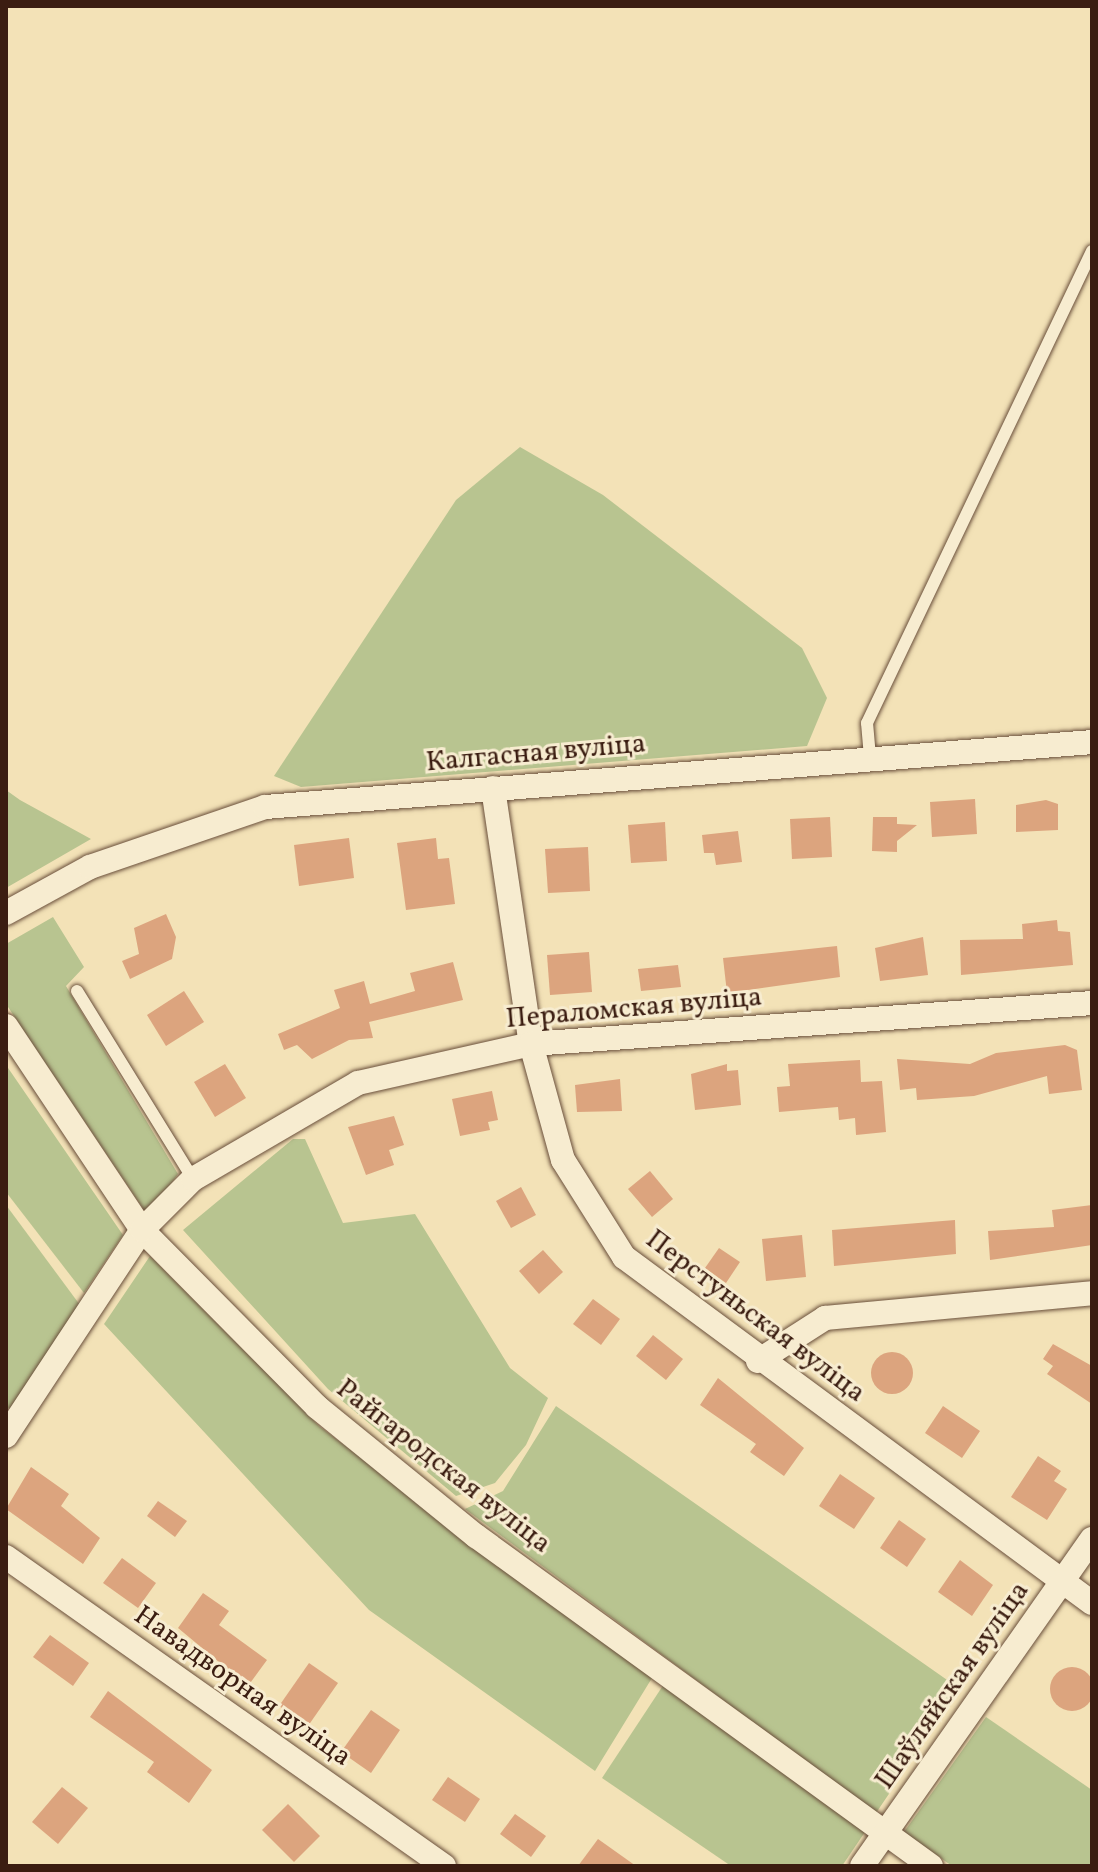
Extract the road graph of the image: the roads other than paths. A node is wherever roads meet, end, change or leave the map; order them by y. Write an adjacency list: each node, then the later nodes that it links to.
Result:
1 (1092, 251): 3 (lane)
2 (1092, 742): 3 (street, Калгасная вуліца)
3 (870, 757): 4 (street, Калгасная вуліца)
4 (493, 788): 5 (street, Калгасная вуліца); 9 (street, Перстуньская вуліца)
5 (6, 913)
6 (77, 991): 10 (lane)
7 (1092, 1003): 9 (street, Пераломская вуліца)
8 (6, 1026): 11 (street, Райгародская вуліца)
9 (531, 1044): 10 (street, Пераломская вуліца); 13 (street, Перстуньская вуліца)
10 (193, 1179): 11 (street, Пераломская вуліца)
11 (142, 1230): 14 (street, Пераломская вуліца); 19 (street, Райгародская вуліца)
12 (1092, 1293): 13 (street)
13 (758, 1361): 17 (street, Перстуньская вуліца)
14 (6, 1436)
15 (1092, 1539): 17 (street, Шаўляйская вуліца)
16 (6, 1557): 20 (street, Навадворная вуліца)
17 (1064, 1582): 18 (street, Перстуньская вуліца); 19 (street, Шаўляйская вуліца)
18 (1092, 1603)
19 (885, 1834): 21 (street, Шаўляйская вуліца); 22 (street, Райгародская вуліца)
20 (444, 1866)
21 (862, 1866)
22 (931, 1866)

